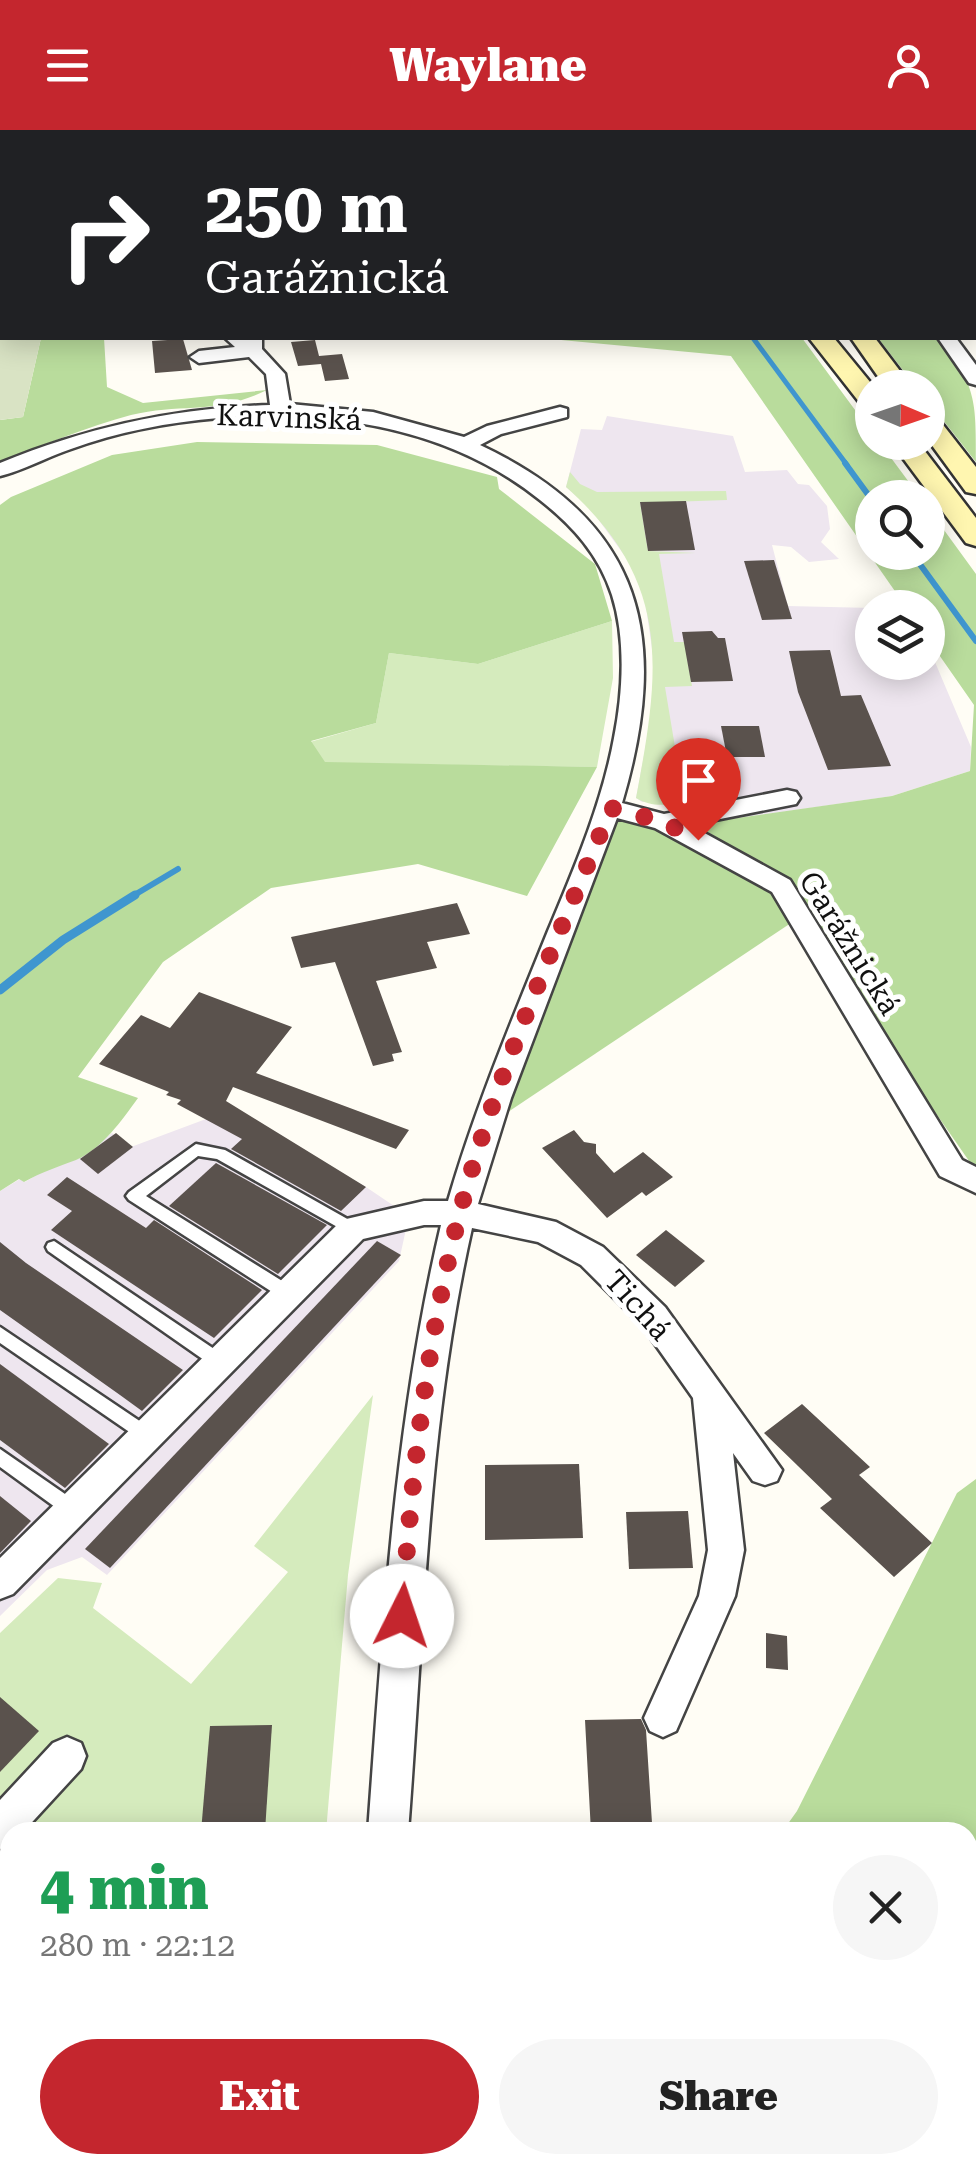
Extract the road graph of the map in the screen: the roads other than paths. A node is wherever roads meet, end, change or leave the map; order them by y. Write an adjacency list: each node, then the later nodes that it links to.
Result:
1 (202, 340): 5 (street)
2 (823, 340): 10 (main road)
3 (864, 340): 8 (main road)
4 (948, 340): 9 (street)
5 (182, 342)
6 (249, 351): 7 (street); 11 (street)
7 (199, 358)
8 (887, 370)
9 (976, 379)
10 (855, 380)
11 (280, 410): 13 (street, Karvinská); 16 (street, Karvinská)
12 (560, 413): 13 (street)
13 (464, 444): 20 (street, Karvinská)
14 (945, 446): 17 (main road)
15 (918, 460): 18 (main road)
16 (0, 470)
17 (976, 486)
18 (976, 537)
19 (787, 798): 21 (street)
20 (611, 808): 21 (street, Garážnická); 23 (street, Karvinská)
21 (664, 822): 22 (street, Garážnická)
22 (976, 1180)
23 (460, 1213): 24 (street, Tichá); 29 (street, Tichá); 38 (street, Karvinská)
24 (353, 1230): 26 (street); 26 (lane)
25 (54, 1247): 28 (lane)
26 (289, 1294): 28 (street)
27 (0, 1334): 30 (lane)
28 (220, 1362): 30 (street)
29 (710, 1393): 32 (street, Tichá); 35 (street)
30 (148, 1435): 33 (street)
31 (0, 1458): 33 (lane)
32 (764, 1470)
33 (72, 1510): 34 (street)
34 (0, 1582)
35 (663, 1718)
36 (67, 1756): 37 (street)
37 (6, 1822)
38 (389, 1822)

